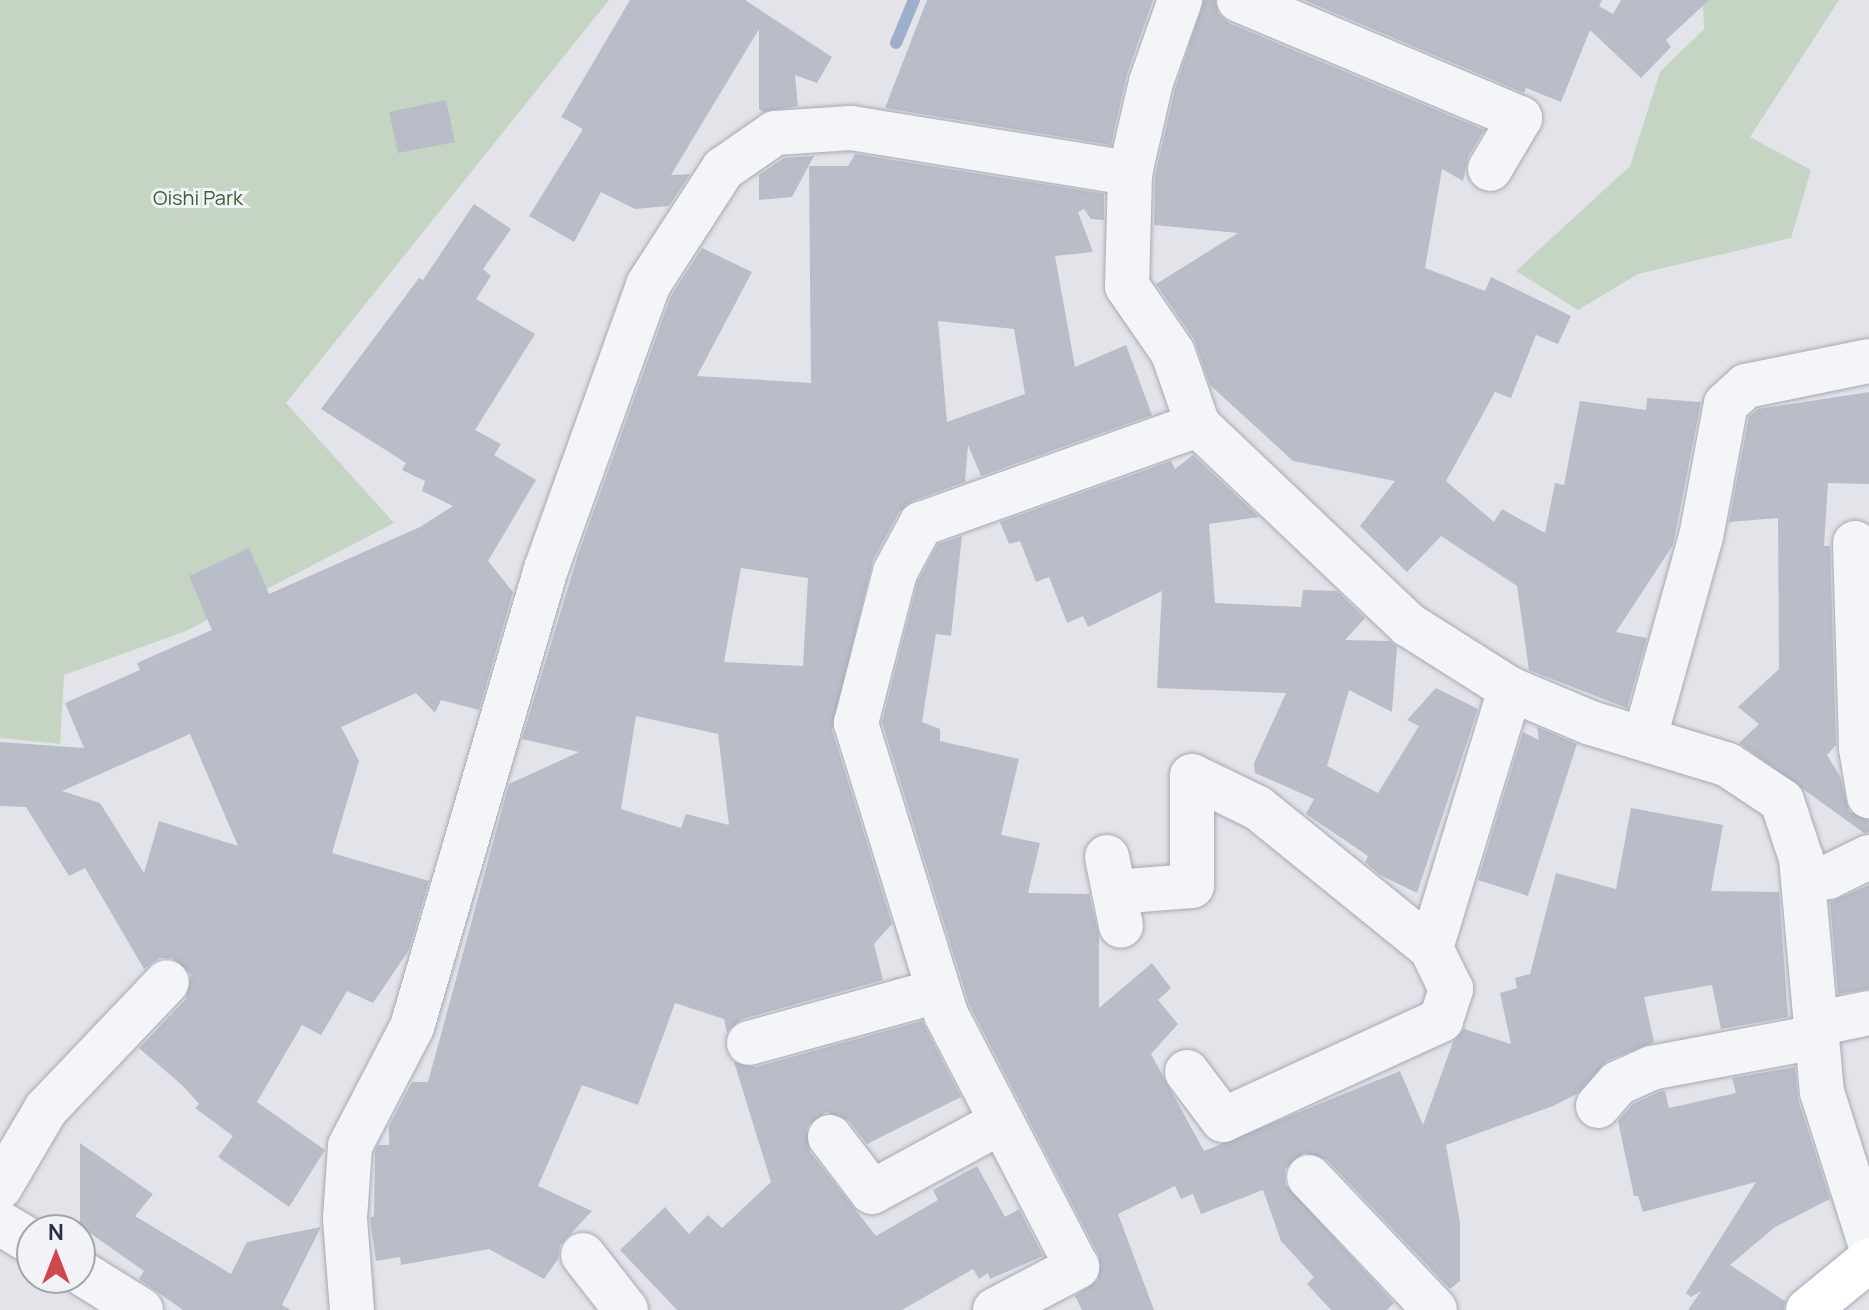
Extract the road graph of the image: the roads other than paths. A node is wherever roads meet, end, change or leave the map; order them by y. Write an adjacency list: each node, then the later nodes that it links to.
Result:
1 (1180, 0): 4 (street)
2 (1239, 0): 3 (street)
3 (1490, 169)
4 (1130, 173): 6 (street); 31 (street)
5 (1869, 361): 9 (street)
6 (1198, 425): 8 (street); 16 (street)
7 (1855, 543): 10 (street)
8 (1510, 689): 9 (street); 14 (street)
9 (1645, 737): 12 (street)
10 (1869, 796)
11 (1869, 857): 12 (street)
12 (1804, 880): 18 (street)
13 (1114, 892): 14 (street)
14 (1431, 948): 20 (street)
15 (167, 982): 25 (street)
16 (938, 991): 19 (street); 22 (street)
17 (1869, 1013): 18 (street)
18 (1816, 1030): 21 (street); 26 (street)
19 (749, 1043)
20 (1187, 1072)
21 (1598, 1106)
22 (1001, 1122): 23 (street); 33 (street)
23 (830, 1137)
24 (1309, 1177): 34 (street)
25 (0, 1187)
26 (1869, 1240)
27 (583, 1255): 32 (street)
28 (1869, 1260): 35 (main road)
29 (96, 1282): 30 (street)
30 (141, 1310)
31 (352, 1310)
32 (626, 1310)
33 (995, 1310)
34 (1435, 1310)
35 (1808, 1310)

